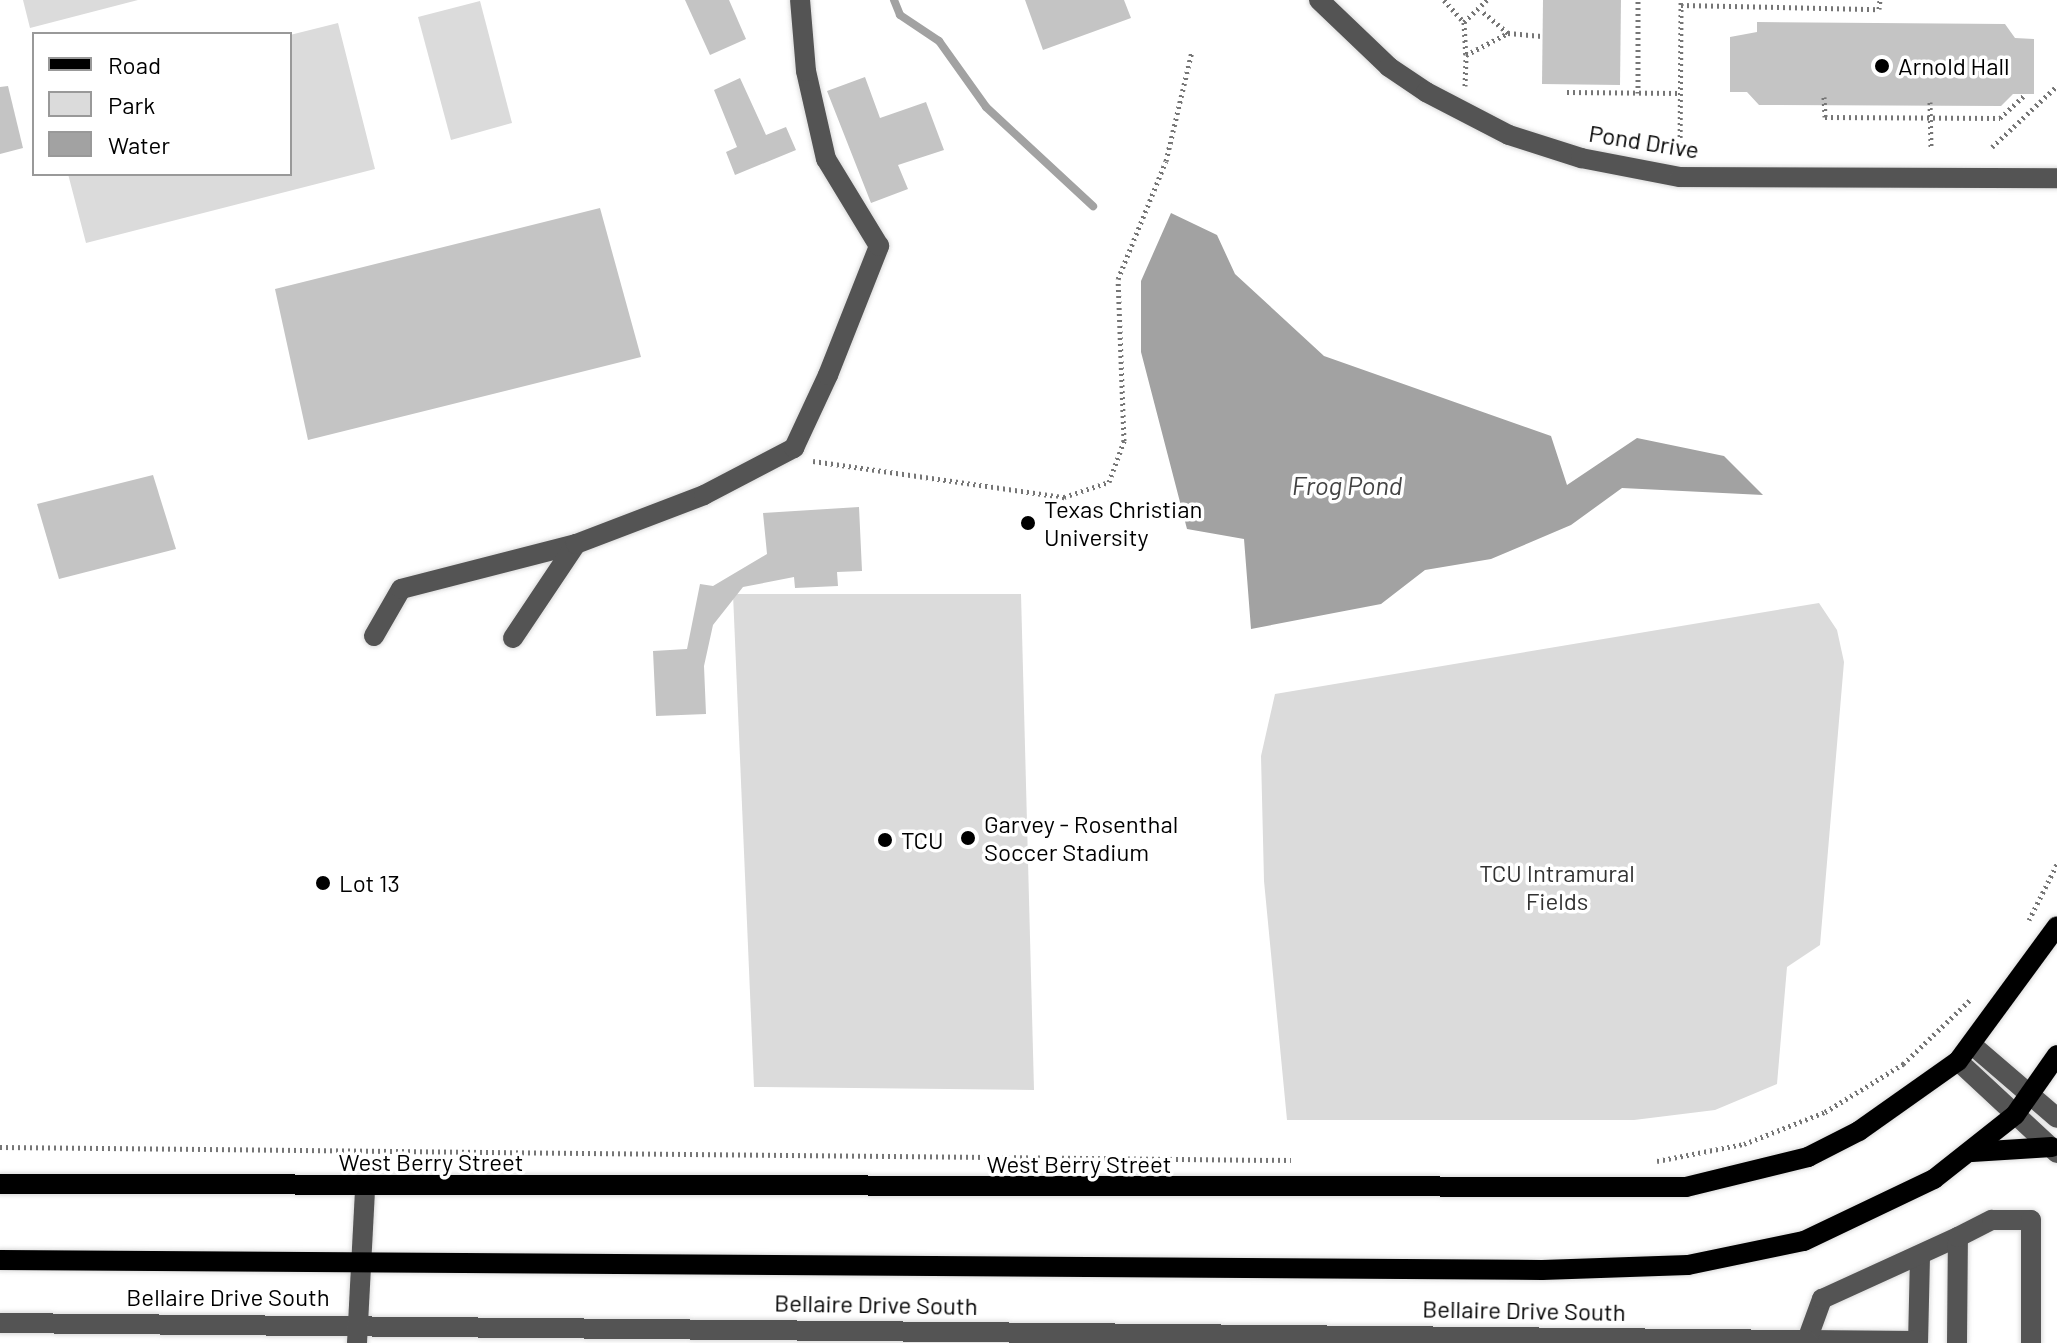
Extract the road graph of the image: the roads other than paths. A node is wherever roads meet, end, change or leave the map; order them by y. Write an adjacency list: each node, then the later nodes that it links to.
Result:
1 (800, 0): 4 (street)
2 (1319, 0): 3 (street, Pond Drive)
3 (2057, 178)
4 (576, 544): 5 (street); 6 (street)
5 (374, 636)
6 (513, 638)
7 (2057, 926): 8 (main road, West Berry Street)
8 (1971, 1044): 10 (main road, West Berry Street); 11 (street)
9 (2057, 1055): 11 (main road)
10 (1958, 1061): 12 (street); 17 (main road, West Berry Street)
11 (2030, 1094): 12 (main road); 13 (street)
12 (2015, 1115): 14 (street); 15 (main road)
13 (2057, 1118)
14 (2054, 1150): 15 (main road)
15 (1972, 1152): 21 (main road)
16 (0, 1184): 17 (main road, West Berry Street)
17 (365, 1188): 21 (street)
18 (1958, 1237): 19 (street); 26 (street); 27 (street)
19 (1920, 1256): 25 (street); 25 (street, Bellaire Drive South)
20 (0, 1260): 21 (main road)
21 (361, 1262): 23 (street)
22 (0, 1323): 23 (street, Bellaire Drive South)
23 (358, 1333): 24 (street, Bellaire Drive South)
24 (1597, 1340): 25 (street, Bellaire Drive South)
25 (1807, 1340)
26 (1957, 1343)
27 (2031, 1343)

